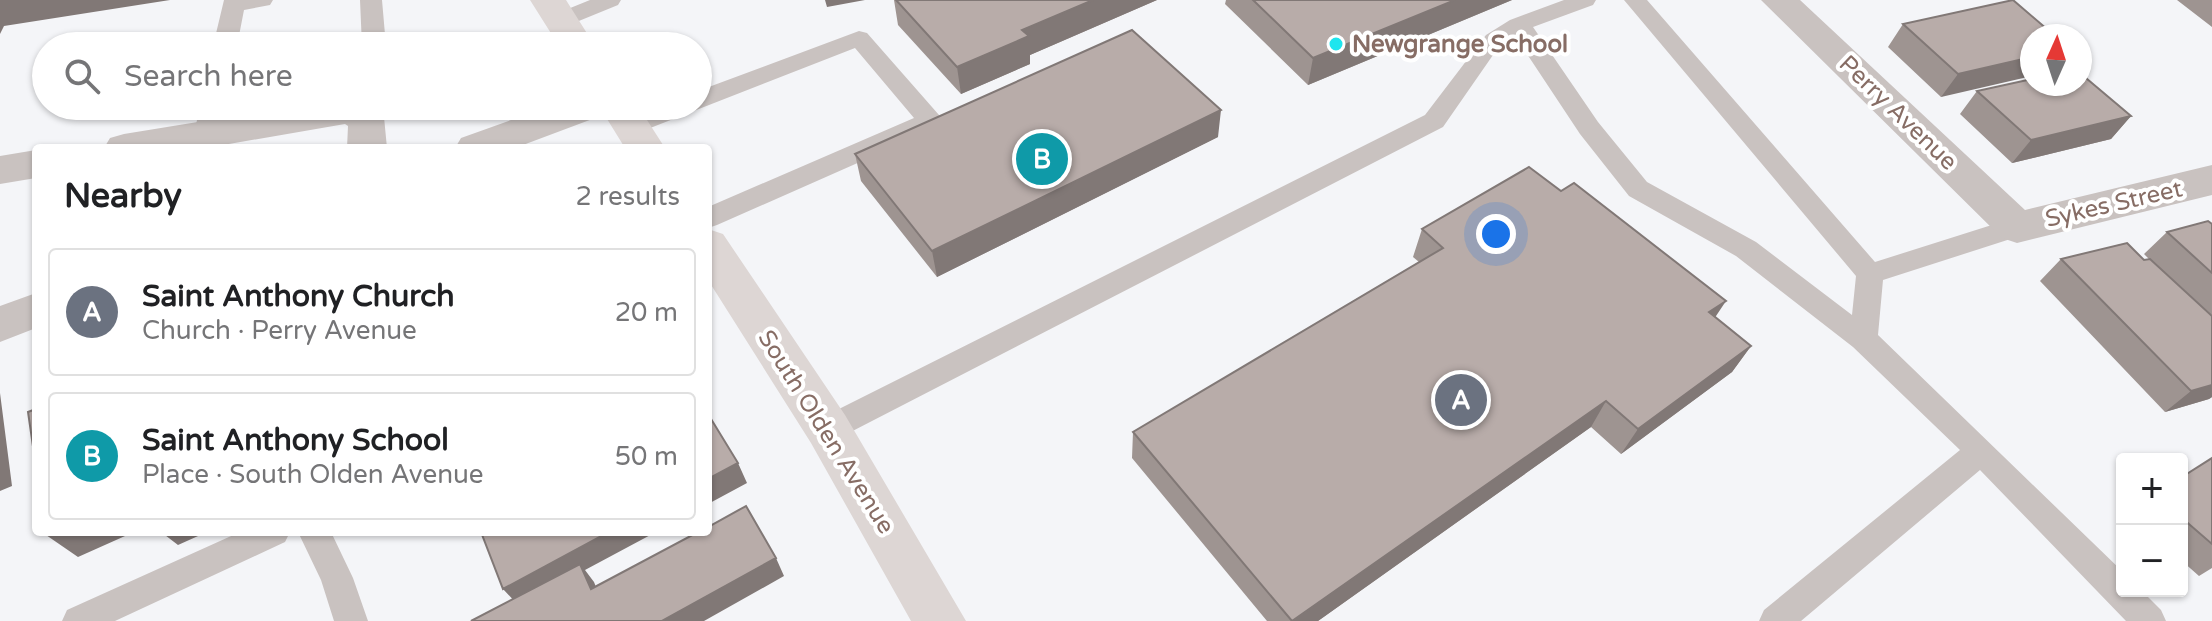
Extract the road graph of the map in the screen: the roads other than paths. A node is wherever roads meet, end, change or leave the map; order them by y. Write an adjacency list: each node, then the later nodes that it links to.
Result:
1 (262, 0): 7 (lane)
2 (371, 0): 11 (lane)
3 (610, 0): 8 (lane)
4 (1585, 0): 9 (lane)
5 (1635, 0): 25 (lane)
6 (1779, 0): 23 (street, Perry Avenue)
7 (234, 2): 10 (lane)
8 (562, 22)
9 (1520, 26): 28 (lane); 29 (lane)
10 (228, 32)
11 (373, 32)
12 (712, 95): 22 (lane)
13 (209, 120): 16 (street)
14 (367, 120): 17 (street)
15 (551, 120): 18 (street)
16 (136, 144)
17 (367, 144)
18 (486, 144)
19 (32, 165): 20 (street)
20 (0, 170)
21 (2212, 180): 23 (street, Sykes Street)
22 (712, 216)
23 (2017, 227): 25 (lane)
24 (712, 251): 29 (main road, South Olden Avenue)
25 (1870, 274): 28 (lane)
26 (32, 312): 27 (street)
27 (0, 324)
28 (1863, 339): 30 (lane)
29 (828, 429): 33 (main road, South Olden Avenue)
30 (1981, 451): 36 (lane); 37 (lane)
31 (265, 536): 34 (lane)
32 (316, 536): 35 (lane)
33 (935, 619)
34 (79, 621)
35 (351, 621)
36 (1776, 621)
37 (2149, 621)

